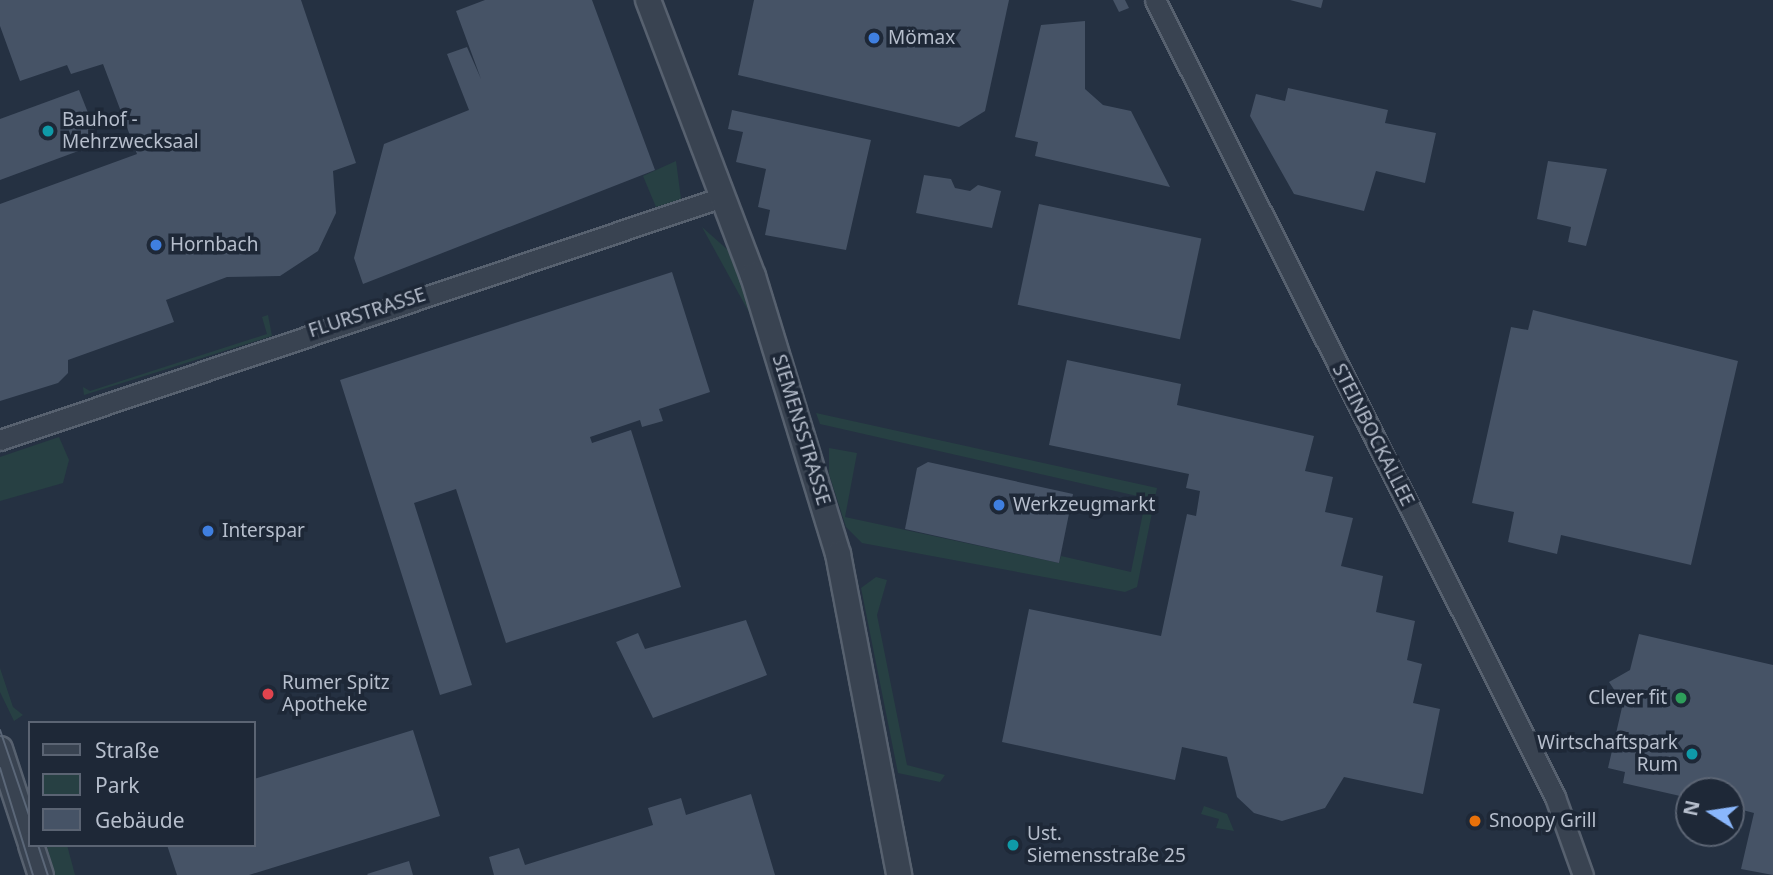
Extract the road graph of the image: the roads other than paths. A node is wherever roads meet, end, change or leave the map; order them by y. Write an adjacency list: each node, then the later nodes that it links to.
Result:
1 (648, 0): 3 (street, SIEMENSSTRASSE)
2 (1155, 0): 10 (street, STEINBOCKALLEE)
3 (722, 197): 4 (street, FLURSTRASSE); 9 (street, SIEMENSSTRASSE)
4 (5, 436)
5 (0, 749): 6 (street)
6 (28, 837)
7 (31, 847): 8 (street)
8 (41, 875)
9 (899, 875)
10 (1583, 875)

